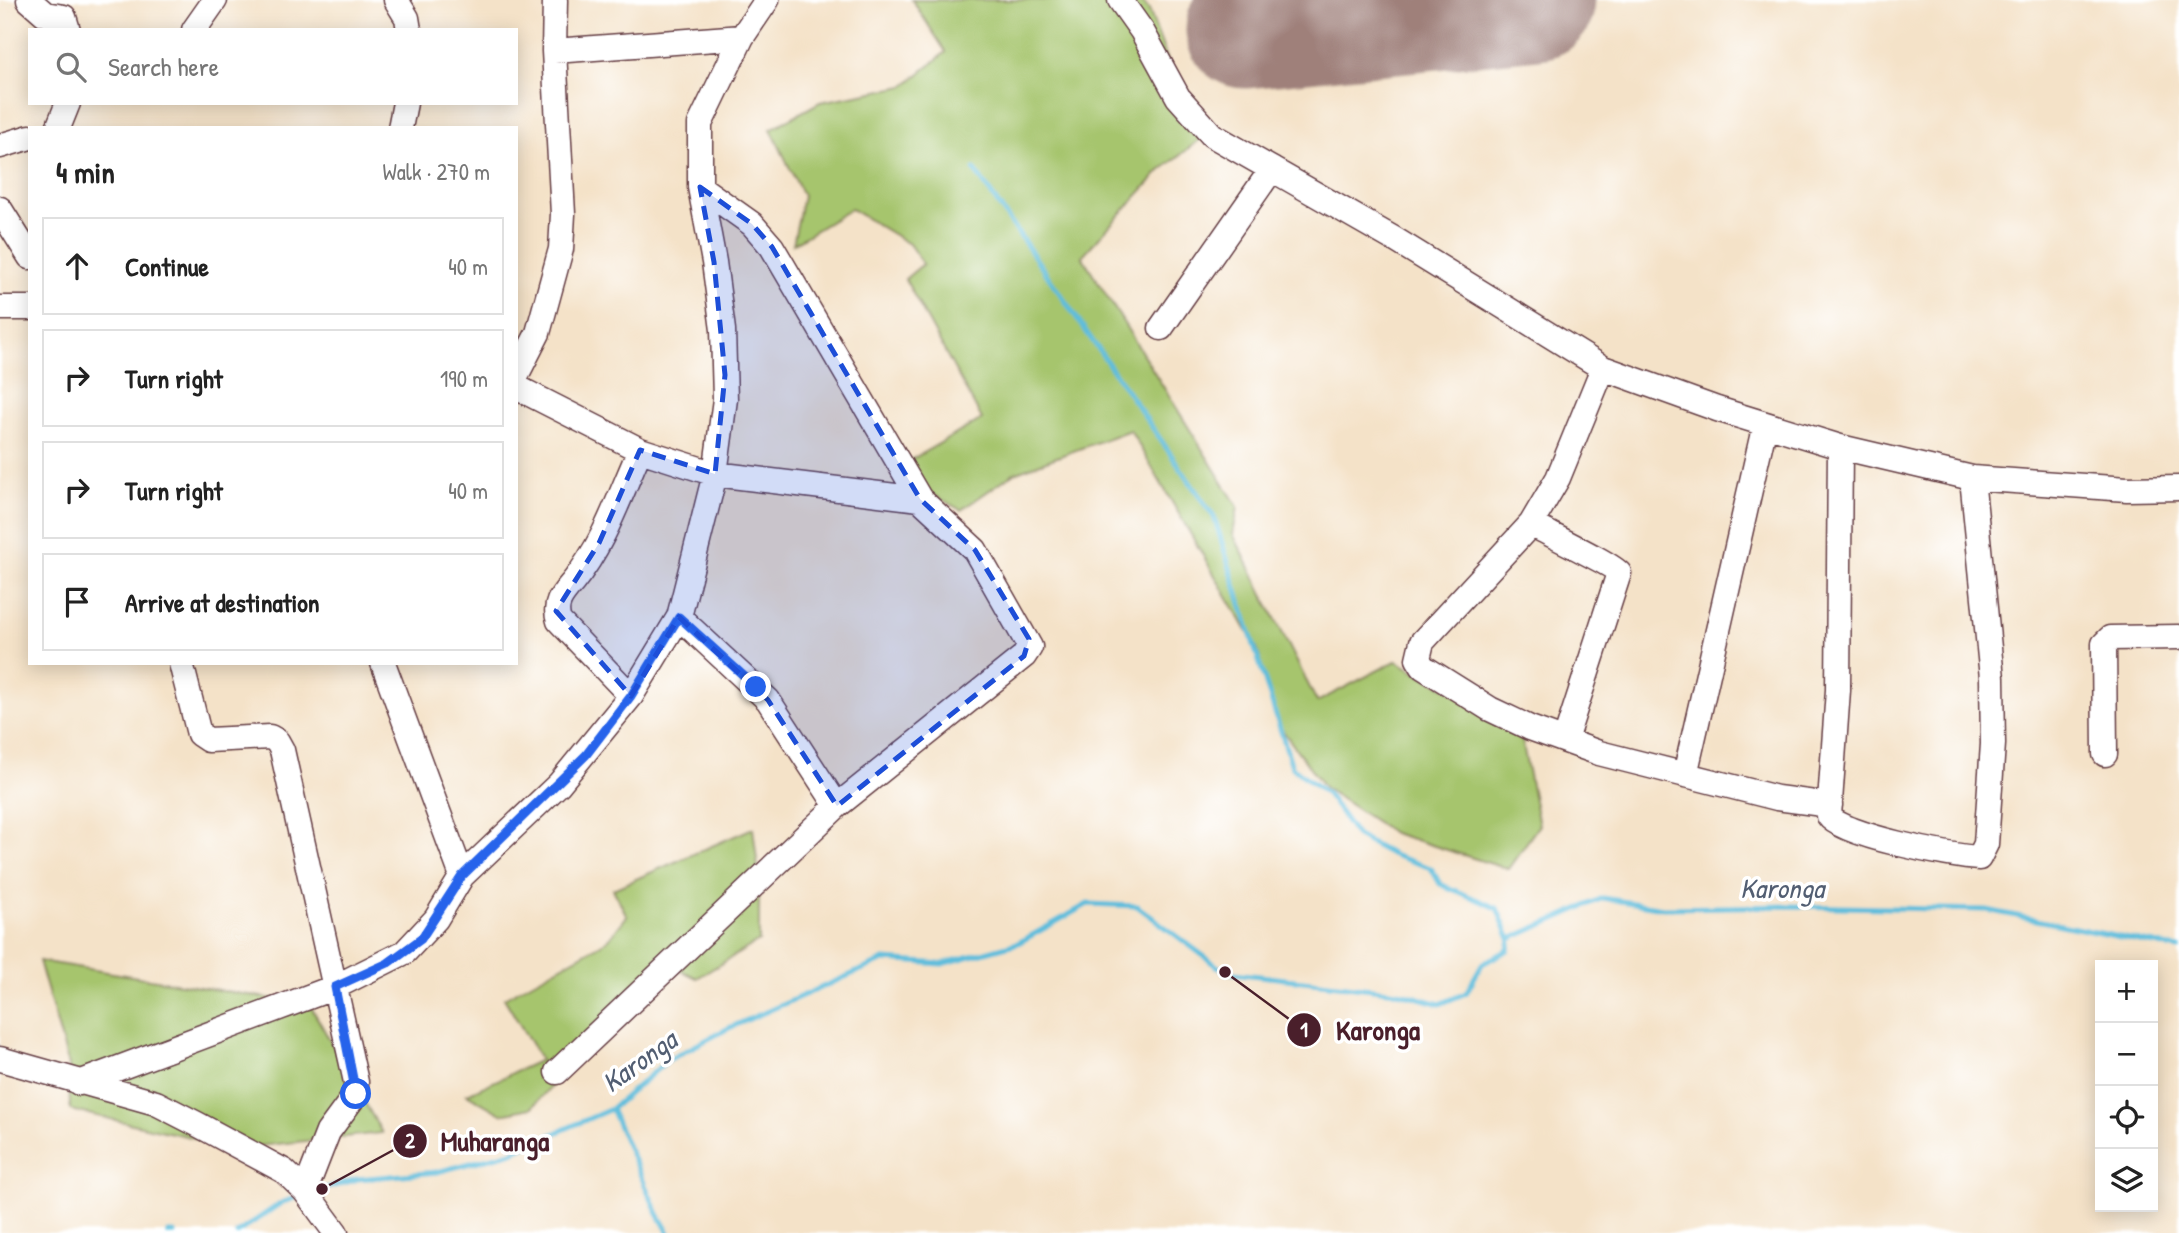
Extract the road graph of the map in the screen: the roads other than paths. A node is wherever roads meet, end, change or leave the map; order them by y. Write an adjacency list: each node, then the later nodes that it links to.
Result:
1 (29, 0): 7 (street)
2 (215, 0): 8 (street)
3 (396, 0): 9 (street)
4 (555, 0): 11 (street)
5 (767, 0): 10 (street)
6 (1120, 0): 18 (street)
7 (65, 16)
8 (195, 28)
9 (409, 28)
10 (743, 37): 11 (street); 19 (street)
11 (554, 51): 26 (street)
12 (67, 105): 14 (street)
13 (405, 105): 15 (street)
14 (59, 126)
15 (400, 126)
16 (28, 138): 17 (street)
17 (0, 146)
18 (1272, 169): 24 (street); 25 (street)
19 (699, 187): 31 (street); 34 (street)
20 (0, 209): 21 (street)
21 (28, 254)
22 (0, 308): 23 (street)
23 (28, 308)
24 (1161, 328)
25 (1603, 368): 28 (street); 35 (street)
26 (518, 372)
27 (518, 388): 30 (street)
28 (1765, 424): 29 (street); 43 (street)
29 (1840, 447): 32 (street); 44 (street)
30 (640, 450): 31 (street); 40 (street)
31 (715, 474): 34 (street); 36 (street)
32 (1972, 478): 33 (street); 44 (street)
33 (2179, 488)
34 (920, 499): 45 (street)
35 (1531, 524): 41 (street); 41 (street)
36 (679, 617): 40 (street); 45 (street)
37 (2179, 637): 42 (street)
38 (182, 665): 47 (street)
39 (384, 665): 46 (street)
40 (631, 696): 46 (street)
41 (1565, 740): 43 (street)
42 (2105, 754)
43 (1685, 775): 44 (street)
44 (1830, 805)
45 (837, 806): 49 (street)
46 (462, 876): 47 (street)
47 (335, 987): 50 (street); 51 (street)
48 (0, 1059): 50 (street)
49 (557, 1072)
50 (79, 1083): 51 (street)
51 (305, 1191): 52 (street)
52 (336, 1233)

